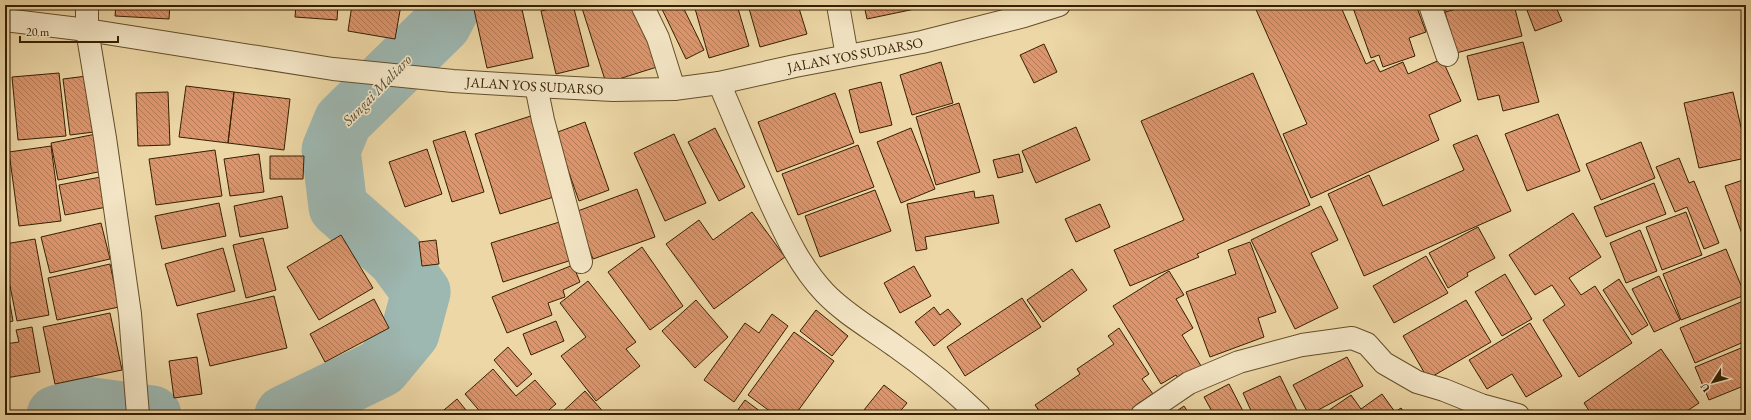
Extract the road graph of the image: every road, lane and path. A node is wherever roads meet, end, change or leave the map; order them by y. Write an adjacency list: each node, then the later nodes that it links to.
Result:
1 (87, 5): 7 (street)
2 (642, 5): 12 (street)
3 (838, 5): 9 (street)
4 (1059, 5): 9 (street, JALAN YOS SUDARSO)
5 (1430, 5): 8 (street)
6 (5, 20): 7 (street, JALAN YOS SUDARSO)
7 (87, 30): 11 (street, JALAN YOS SUDARSO); 14 (street)
8 (1448, 55)
9 (847, 56): 10 (street, JALAN YOS SUDARSO)
10 (719, 83): 12 (street, JALAN YOS SUDARSO); 15 (street)
11 (536, 86): 12 (street, JALAN YOS SUDARSO); 13 (street)
12 (674, 89)
13 (581, 262)
14 (138, 415)
15 (979, 415)
16 (1142, 415): 17 (street)
17 (1518, 415)

